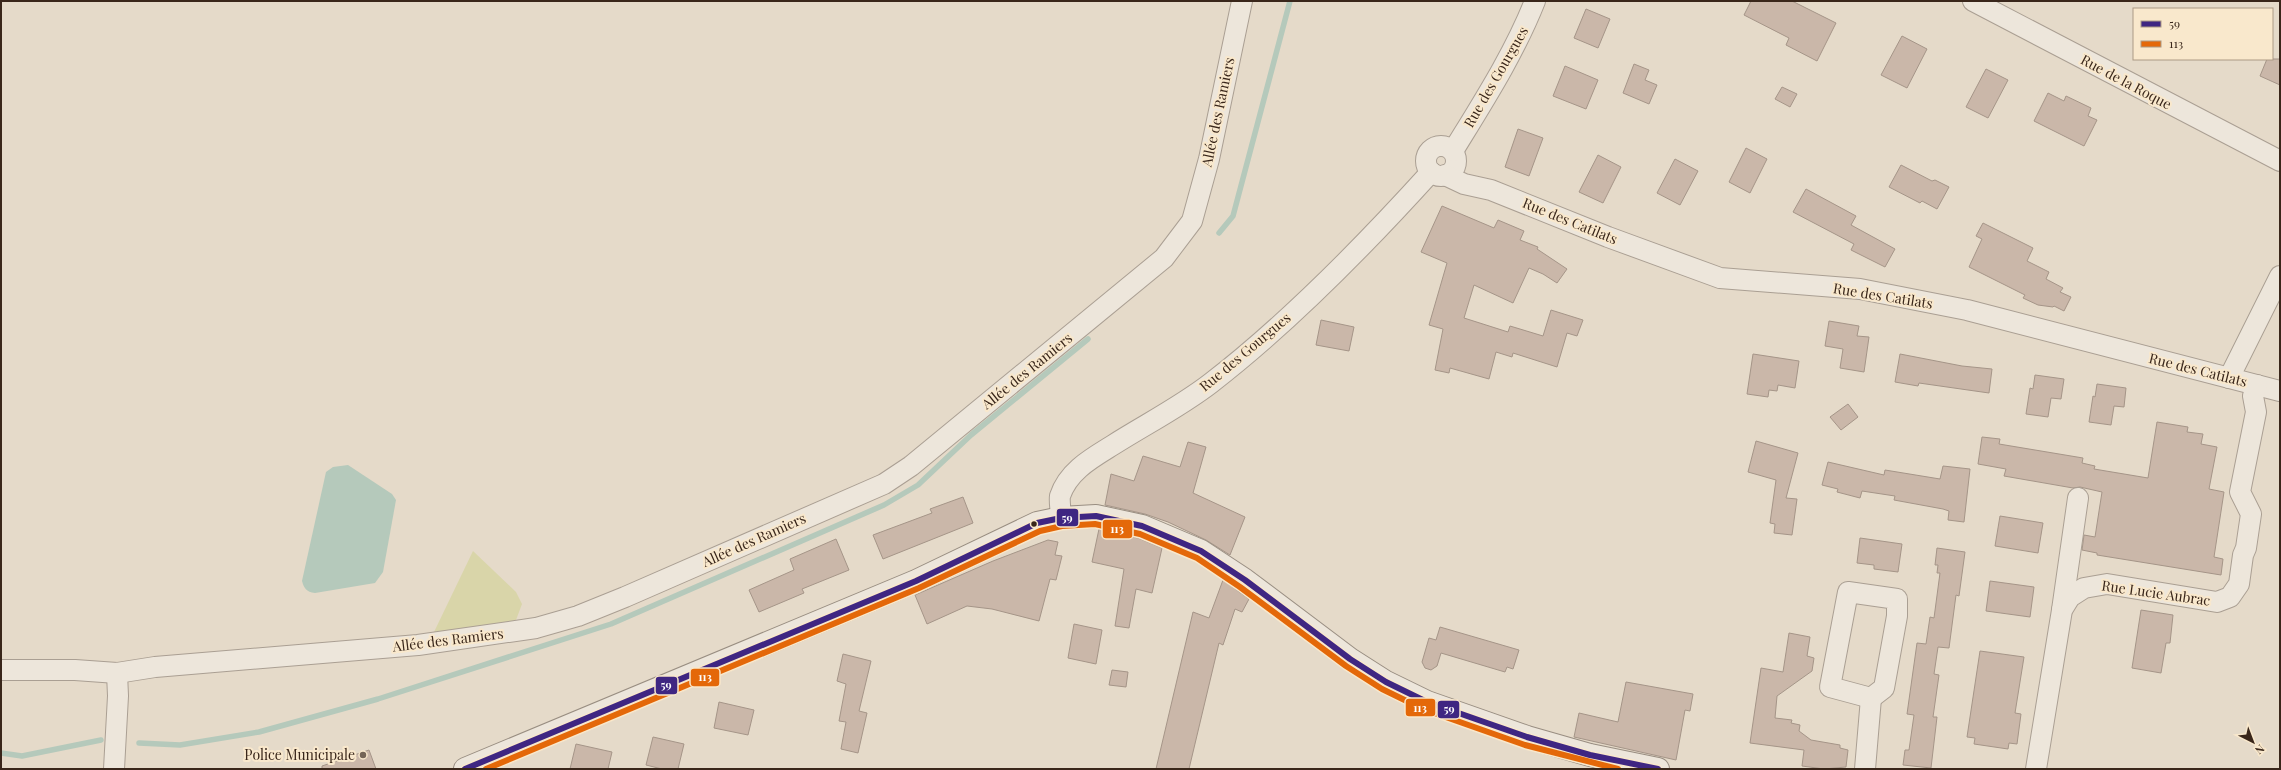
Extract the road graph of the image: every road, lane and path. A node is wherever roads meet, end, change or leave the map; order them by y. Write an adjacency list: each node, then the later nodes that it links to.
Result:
1 (1242, 1): 14 (street, Allée des Ramiers)
2 (1535, 1): 5 (street, Rue des Gourgues)
3 (1973, 1): 4 (street, Rue de la Roque)
4 (2280, 161)
5 (1446, 165): 7 (street, Rue des Catilats); 11 (street, Rue des Gourgues)
6 (2280, 276): 7 (street)
7 (2229, 378): 8 (street, Rue des Catilats)
8 (2257, 385): 9 (street, Rue des Catilats); 12 (street, Rue Lucie Aubrac)
9 (2280, 391)
10 (2078, 498): 12 (street, Rue Lucie Aubrac)
11 (1061, 518): 17 (main road); 18 (main road)
12 (2062, 610): 20 (street, Rue Lucie Aubrac)
13 (1, 670): 14 (street, Allée des Ramiers)
14 (117, 673): 16 (street)
15 (1871, 698): 15 (street); 19 (street)
16 (114, 769)
17 (465, 769)
18 (1658, 769)
19 (1865, 769)
20 (2036, 769)

